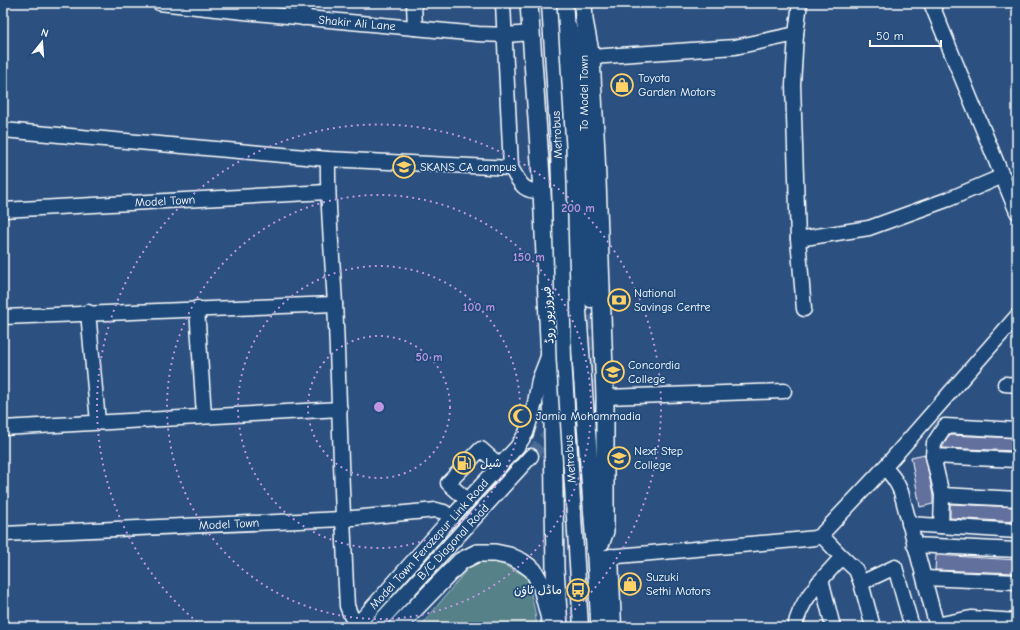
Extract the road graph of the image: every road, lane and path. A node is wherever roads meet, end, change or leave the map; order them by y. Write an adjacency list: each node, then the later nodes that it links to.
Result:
1 (159, 3): 11 (street, Shakir Ali Lane)
2 (304, 3): 11 (street)
3 (414, 3): 13 (street)
4 (503, 3): 16 (street)
5 (529, 3): 14 (main road, فیروزپور روڈ)
6 (549, 3): 74 (street, Metrobus, bridge)
7 (583, 3): 12 (main road)
8 (800, 3): 15 (street)
9 (932, 3): 22 (street)
10 (564, 10): 19 (street, To Model Town); 60 (main road)
11 (303, 18): 13 (street, Shakir Ali Lane)
12 (584, 20): 17 (main road); 19 (street, To Model Town)
13 (415, 28): 16 (street, Shakir Ali Lane)
14 (531, 33): 16 (street, Shakir Ali Lane); 23 (main road, فیروزپور روڈ)
15 (796, 34): 17 (street); 27 (street)
16 (506, 35): 21 (street)
17 (591, 57): 37 (main road)
18 (3, 130): 20 (street)
19 (584, 137): 28 (street)
20 (328, 159): 21 (street); 24 (street)
21 (511, 168): 23 (street)
22 (1003, 176): 26 (street); 27 (street)
23 (542, 191): 35 (main road, فیروزپور روڈ)
24 (327, 192): 25 (street, Model Town); 29 (street)
25 (3, 210)
26 (1017, 212)
27 (798, 239): 31 (street)
28 (591, 300)
29 (335, 304): 30 (street); 38 (street)
30 (196, 308): 32 (street); 39 (street)
31 (804, 309)
32 (88, 312): 33 (street); 40 (street)
33 (3, 316)
34 (1017, 316): 47 (street)
35 (550, 353): 46 (street, Model Town Ferozepur Link Road); 73 (main road, فیروزپور روڈ)
36 (784, 391): 37 (street)
37 (605, 397): 60 (main road)
38 (340, 409): 39 (street); 52 (street)
39 (204, 416): 40 (street)
40 (98, 422): 41 (street)
41 (3, 428)
42 (1017, 430): 44 (street)
43 (531, 456): 70 (street, B/C Diagonal Road)
44 (933, 456): 45 (street); 48 (street)
45 (1017, 460)
46 (500, 466): 50 (street, Model Town Ferozepur Link Road); 50 (street)
47 (884, 468): 53 (street); 57 (street)
48 (942, 495): 49 (street); 54 (street)
49 (1017, 499)
50 (468, 501): 51 (street, Model Town Ferozepur Link Road)
51 (452, 518): 52 (street, Model Town); 68 (street, Model Town Ferozepur Link Road)
52 (343, 519): 56 (street, Model Town); 68 (street)
53 (909, 524): 54 (street); 58 (street)
54 (941, 526): 55 (street)
55 (1017, 531)
56 (3, 534)
57 (821, 535): 60 (street); 61 (street)
58 (914, 546): 59 (street); 62 (street)
59 (1017, 550)
60 (603, 557): 75 (main road); 76 (street)
61 (842, 557): 64 (street); 65 (street)
62 (925, 578): 63 (street); 69 (street)
63 (1017, 582)
64 (861, 583): 80 (street); 81 (street)
65 (822, 588): 77 (street); 78 (street); 79 (street)
66 (1017, 621): 67 (street)
67 (973, 623): 69 (street)
68 (356, 625)
69 (937, 626)
70 (375, 627)
71 (397, 627): 72 (main road)
72 (552, 627)
73 (559, 627)
74 (581, 627)
75 (600, 627)
76 (614, 627)
77 (794, 627)
78 (804, 627)
79 (833, 627)
80 (873, 627)
81 (912, 627)

